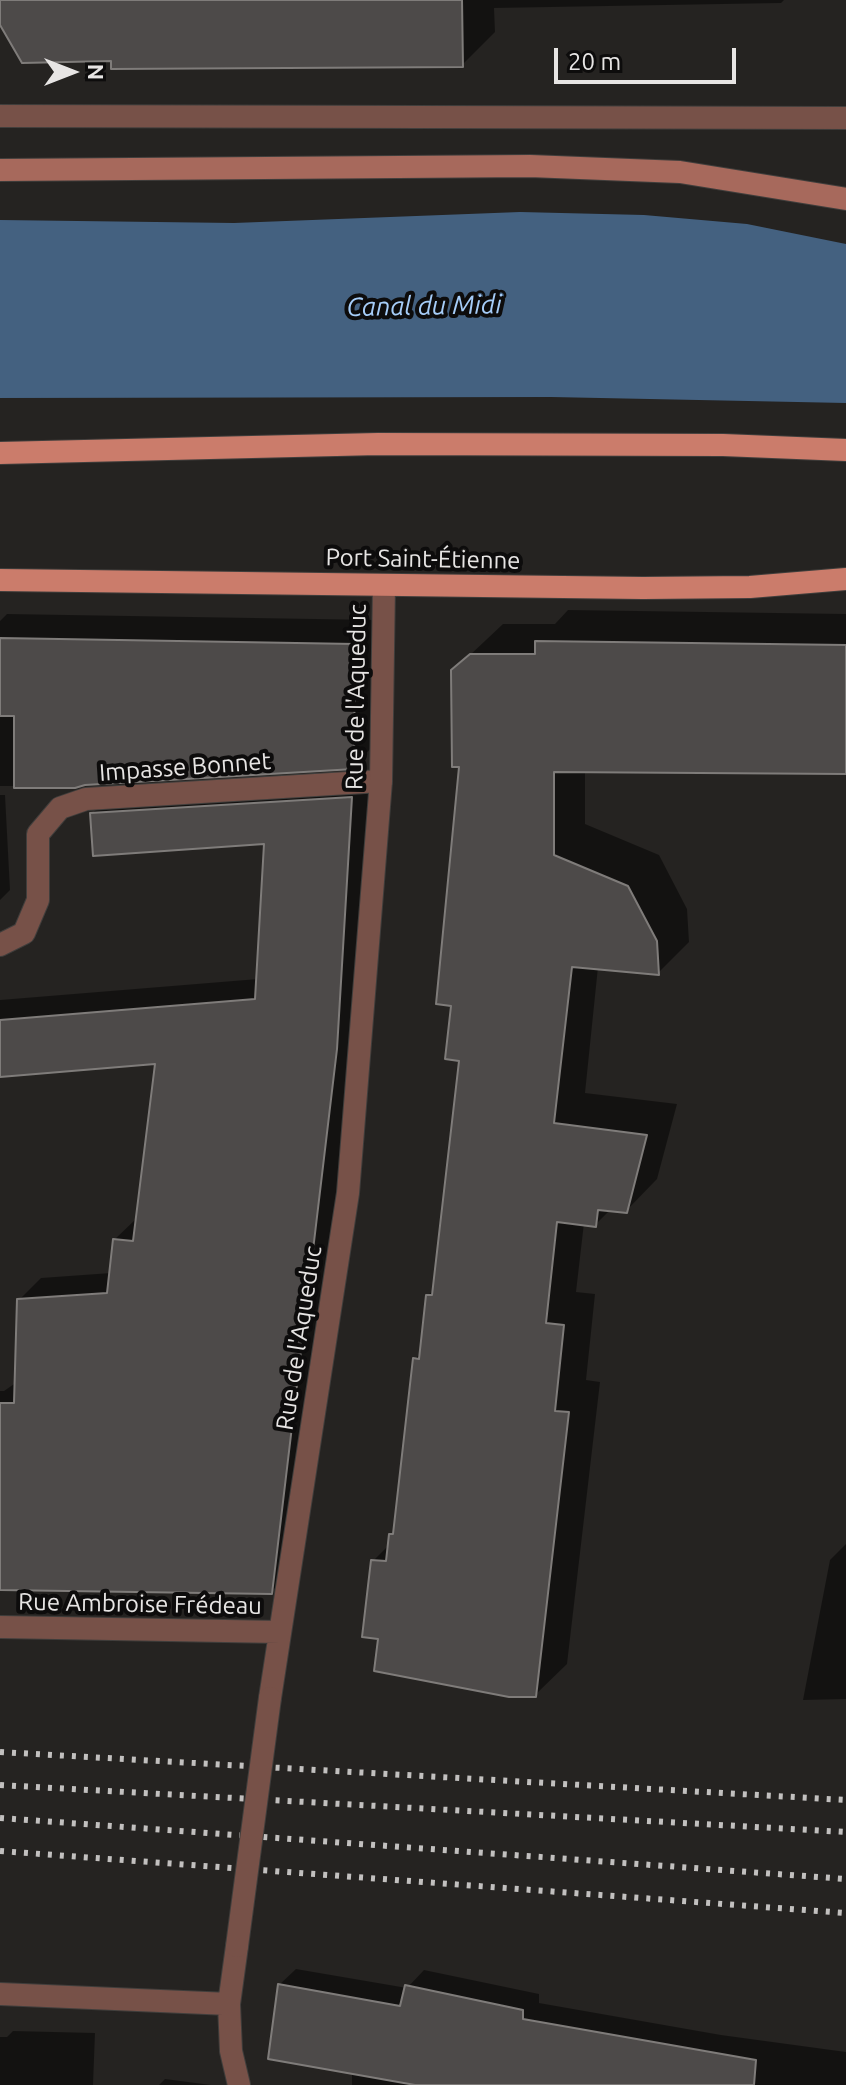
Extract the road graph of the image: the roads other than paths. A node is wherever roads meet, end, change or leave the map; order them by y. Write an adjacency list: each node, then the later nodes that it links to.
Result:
1 (0, 116): 2 (street)
2 (846, 118)
3 (0, 170): 4 (main road)
4 (846, 199)
5 (846, 450): 6 (main road)
6 (0, 453)
7 (846, 579): 9 (main road, Port Saint-Étienne)
8 (0, 580): 9 (main road, Port Saint-Étienne)
9 (384, 585): 10 (street, Rue de l'Aqueduc)
10 (381, 781): 11 (street, Impasse Bonnet); 13 (street, Rue de l'Aqueduc)
11 (0, 945)
12 (0, 1627): 13 (street, Rue Ambroise Frédeau)
13 (280, 1632): 15 (street, Rue de l'Aqueduc, bridge)
14 (0, 1994): 15 (street)
15 (229, 2004): 16 (street, Rue de l'Aqueduc)
16 (243, 2084)

